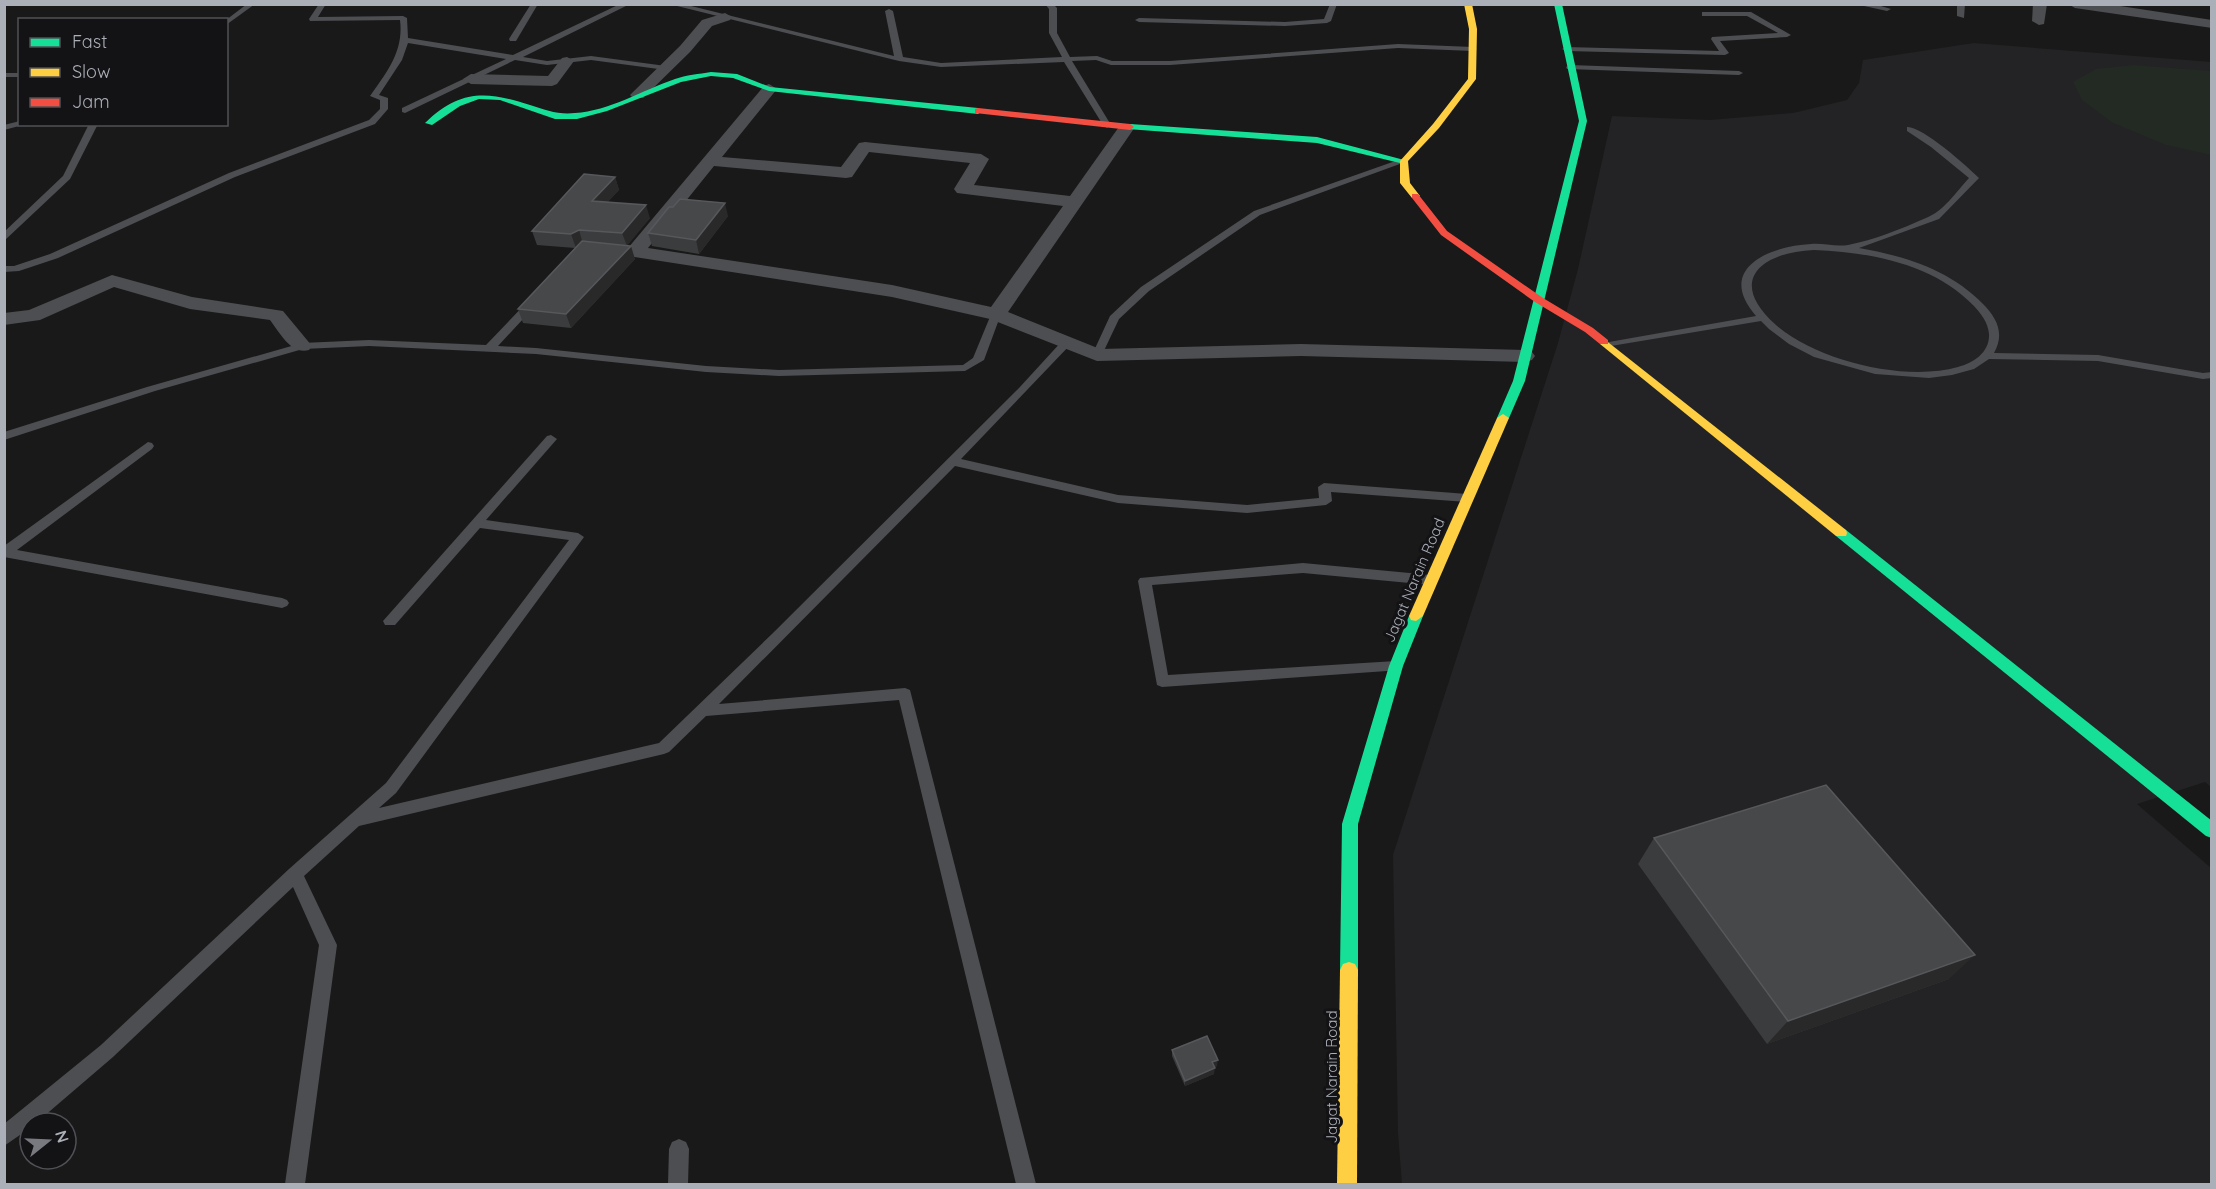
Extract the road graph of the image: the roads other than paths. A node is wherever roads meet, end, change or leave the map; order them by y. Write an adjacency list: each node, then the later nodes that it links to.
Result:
1 (252, 4): 21 (lane)
2 (323, 4): 24 (lane)
3 (535, 4): 23 (lane)
4 (627, 4): 27 (lane)
5 (672, 4): 18 (lane)
6 (1048, 4): 30 (lane)
7 (1334, 4): 19 (lane)
8 (1468, 4): 25 (street)
9 (1558, 4): 26 (street, Jagat Narain Road)
10 (1858, 4): 14 (lane)
11 (1961, 4): 17 (lane)
12 (2040, 4): 20 (street)
13 (2075, 4): 22 (street)
14 (1887, 9)
15 (889, 11): 28 (lane)
16 (1705, 14): 26 (lane)
17 (1961, 16)
18 (725, 17): 28 (lane); 32 (street)
19 (1139, 20)
20 (2039, 21)
21 (228, 22)
22 (2211, 24)
23 (513, 39)
24 (405, 40): 27 (lane); 50 (lane)
25 (1473, 49): 30 (lane); 46 (street)
26 (1566, 50): 31 (street, Jagat Narain Road)
27 (514, 59): 29 (lane); 34 (lane)
28 (899, 60): 30 (lane)
29 (567, 61): 32 (lane); 35 (street)
30 (1068, 61): 41 (lane)
31 (1570, 67): 33 (lane); 52 (street, Jagat Narain Road)
32 (666, 68): 37 (street)
33 (1739, 73)
34 (471, 79): 35 (street); 39 (lane)
35 (522, 80): 38 (street)
36 (769, 89): 37 (street); 41 (street); 45 (street)
37 (638, 95): 38 (street)
38 (499, 96): 40 (street)
39 (405, 110)
40 (429, 123)
41 (1107, 125): 43 (street)
42 (93, 126): 48 (lane)
43 (1127, 127): 46 (street); 47 (street)
44 (1910, 129): 49 (lane)
45 (710, 161): 47 (street); 53 (street)
46 (1404, 161): 52 (street); 60 (lane)
47 (1075, 202): 53 (street)
48 (4, 238)
49 (1846, 248): 54 (lane); 62 (lane)
50 (4, 269)
51 (544, 290): 59 (lane)
52 (1539, 300): 57 (street); 61 (street, Jagat Narain Road)
53 (996, 314): 56 (street); 59 (lane)
54 (1762, 318): 57 (lane); 62 (lane)
55 (4, 319): 58 (street)
56 (1067, 342): 60 (street); 67 (lane)
57 (1609, 345): 77 (street)
58 (302, 346): 59 (lane); 64 (lane)
59 (489, 349)
60 (1097, 355): 61 (street)
61 (1525, 356): 68 (street, Jagat Narain Road)
62 (1988, 356): 63 (lane)
63 (2211, 375)
64 (4, 435)
65 (551, 439): 69 (lane)
66 (148, 446): 70 (lane)
67 (952, 461): 68 (lane); 75 (lane)
68 (1467, 498): 71 (street, Jagat Narain Road)
69 (476, 523): 73 (lane); 76 (lane)
70 (5, 553): 72 (lane)
71 (1431, 580): 74 (street, Jagat Narain Road); 74 (lane)
72 (282, 603)
73 (390, 621)
74 (1396, 666): 84 (street, Jagat Narain Road)
75 (702, 711): 76 (lane); 83 (lane)
76 (355, 820): 78 (lane)
77 (2211, 831)
78 (295, 873): 79 (lane); 81 (lane)
79 (4, 1137)
80 (679, 1149): 82 (lane)
81 (295, 1185)
82 (678, 1185)
83 (1026, 1185)
84 (1347, 1185)

